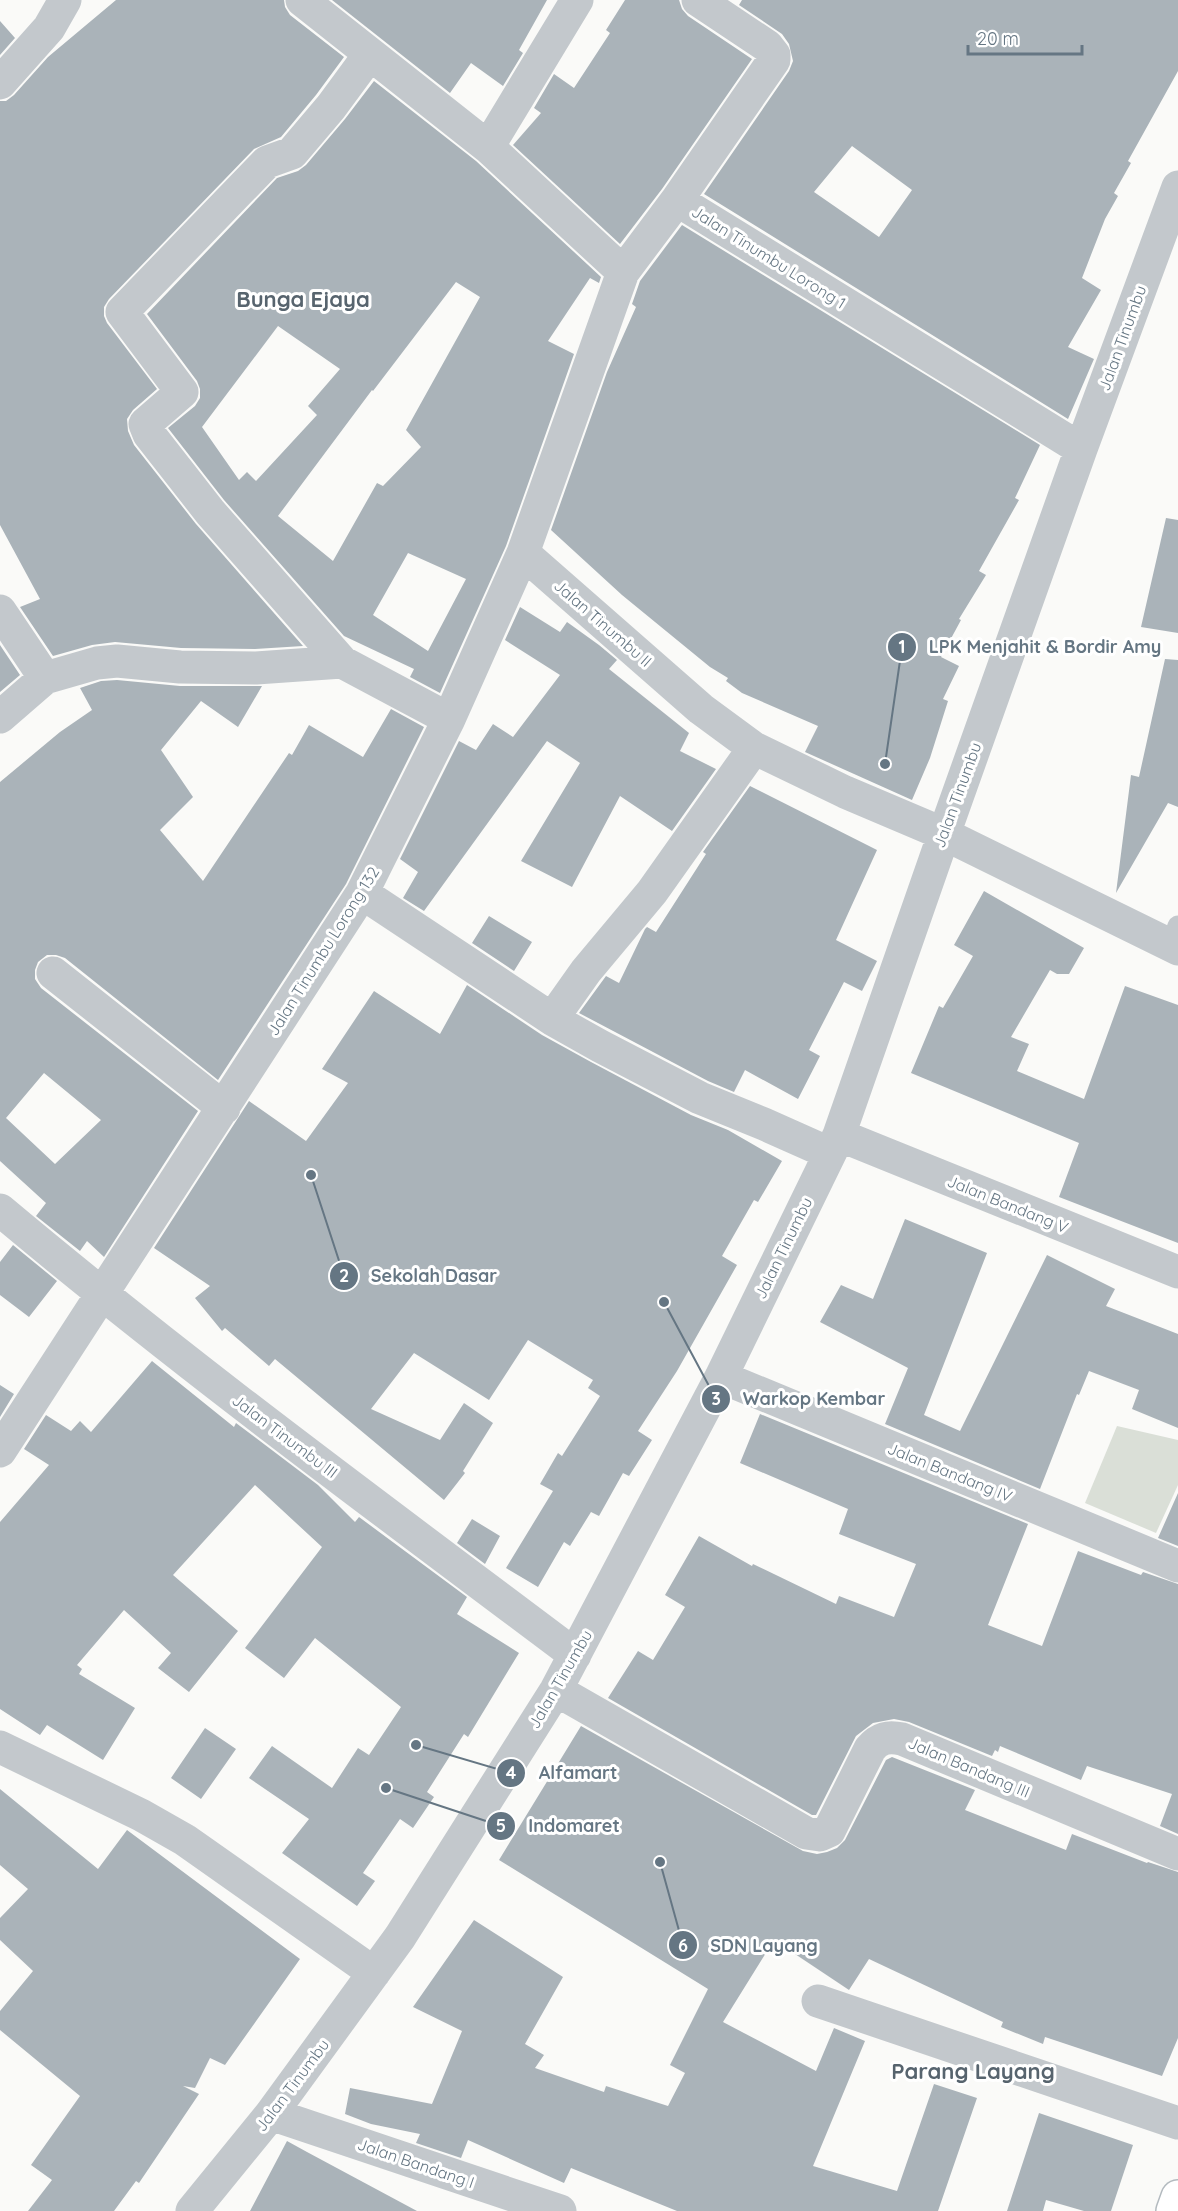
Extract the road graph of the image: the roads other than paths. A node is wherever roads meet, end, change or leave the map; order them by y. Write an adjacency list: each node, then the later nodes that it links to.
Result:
1 (65, 0): 6 (street)
2 (302, 0): 5 (street)
3 (577, 0): 7 (street)
4 (698, 0): 9 (street)
5 (370, 54): 7 (street); 14 (street)
6 (0, 83)
7 (488, 147): 10 (street)
8 (1178, 187): 11 (street, Jalan Tinumbu)
9 (677, 200): 10 (street, Jalan Tinumbu Lorong 1); 11 (street, Jalan Tinumbu Lorong 1)
10 (623, 272): 12 (street)
11 (1081, 449): 19 (street, Jalan Tinumbu)
12 (523, 553): 17 (street, Jalan Tinumbu Lorong 132); 18 (street, Jalan Tinumbu II)
13 (0, 611): 15 (street)
14 (342, 662): 15 (street); 17 (street)
15 (45, 678): 16 (street)
16 (0, 717)
17 (449, 719): 20 (street, Jalan Tinumbu Lorong 132)
18 (754, 748): 19 (street, Jalan Tinumbu II); 23 (street)
19 (944, 834): 21 (street, Jalan Tinumbu II); 25 (street, Jalan Tinumbu)
20 (362, 893): 23 (street, Jalan Bandang V); 24 (street, Jalan Tinumbu Lorong 132)
21 (1176, 940)
22 (53, 973): 24 (street)
23 (552, 1019): 25 (street, Jalan Bandang V)
24 (224, 1108): 28 (street, Jalan Tinumbu Lorong 132)
25 (834, 1144): 27 (street, Jalan Bandang V); 29 (street, Jalan Tinumbu)
26 (0, 1210): 28 (street, Jalan Tinumbu III)
27 (1178, 1272)
28 (102, 1296): 30 (street, Jalan Tinumbu Lorong 132); 32 (street, Jalan Tinumbu III)
29 (721, 1377): 31 (street, Jalan Bandang IV); 32 (street, Jalan Tinumbu)
30 (0, 1451)
31 (1178, 1566)
32 (575, 1655): 33 (street, Jalan Tinumbu)
33 (556, 1690): 35 (street, Jalan Bandang III); 36 (street, Jalan Tinumbu)
34 (0, 1747): 36 (street)
35 (1178, 1854)
36 (374, 1972): 38 (street, Jalan Tinumbu)
37 (818, 2001): 39 (street)
38 (272, 2114): 41 (street, Jalan Tinumbu); 42 (street, Jalan Bandang I)
39 (1178, 2123)
40 (1178, 2197): 43 (main road)
41 (192, 2211)
42 (560, 2211)
43 (1173, 2211)

